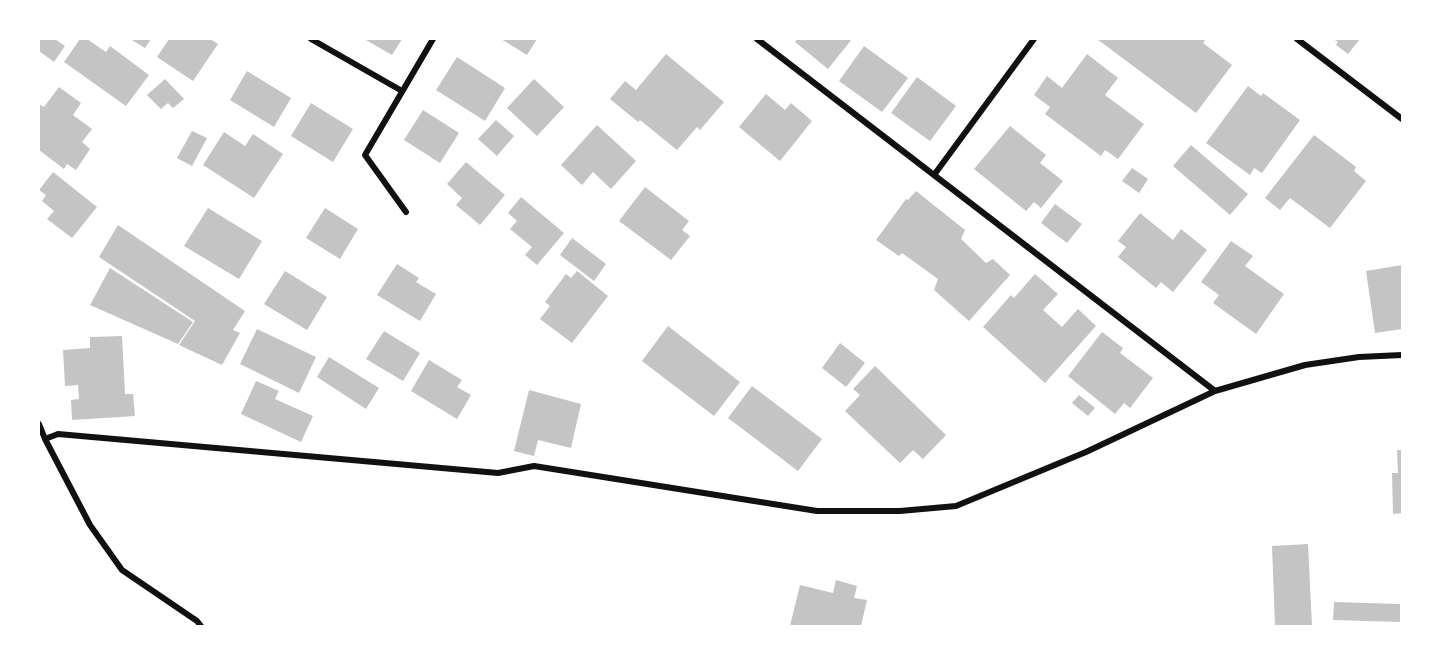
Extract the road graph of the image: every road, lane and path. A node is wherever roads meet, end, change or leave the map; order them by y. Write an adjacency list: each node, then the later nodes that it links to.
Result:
1 (311, 39): 6 (street)
2 (433, 39): 6 (street)
3 (757, 39): 8 (street)
4 (1034, 39): 8 (street)
5 (1297, 39): 7 (street)
6 (402, 92): 9 (street)
7 (1402, 118)
8 (934, 175): 11 (street)
9 (406, 212)
10 (1402, 355): 11 (street)
11 (1215, 391): 13 (street)
12 (39, 424): 13 (street)
13 (45, 439): 14 (street)
14 (201, 626)

